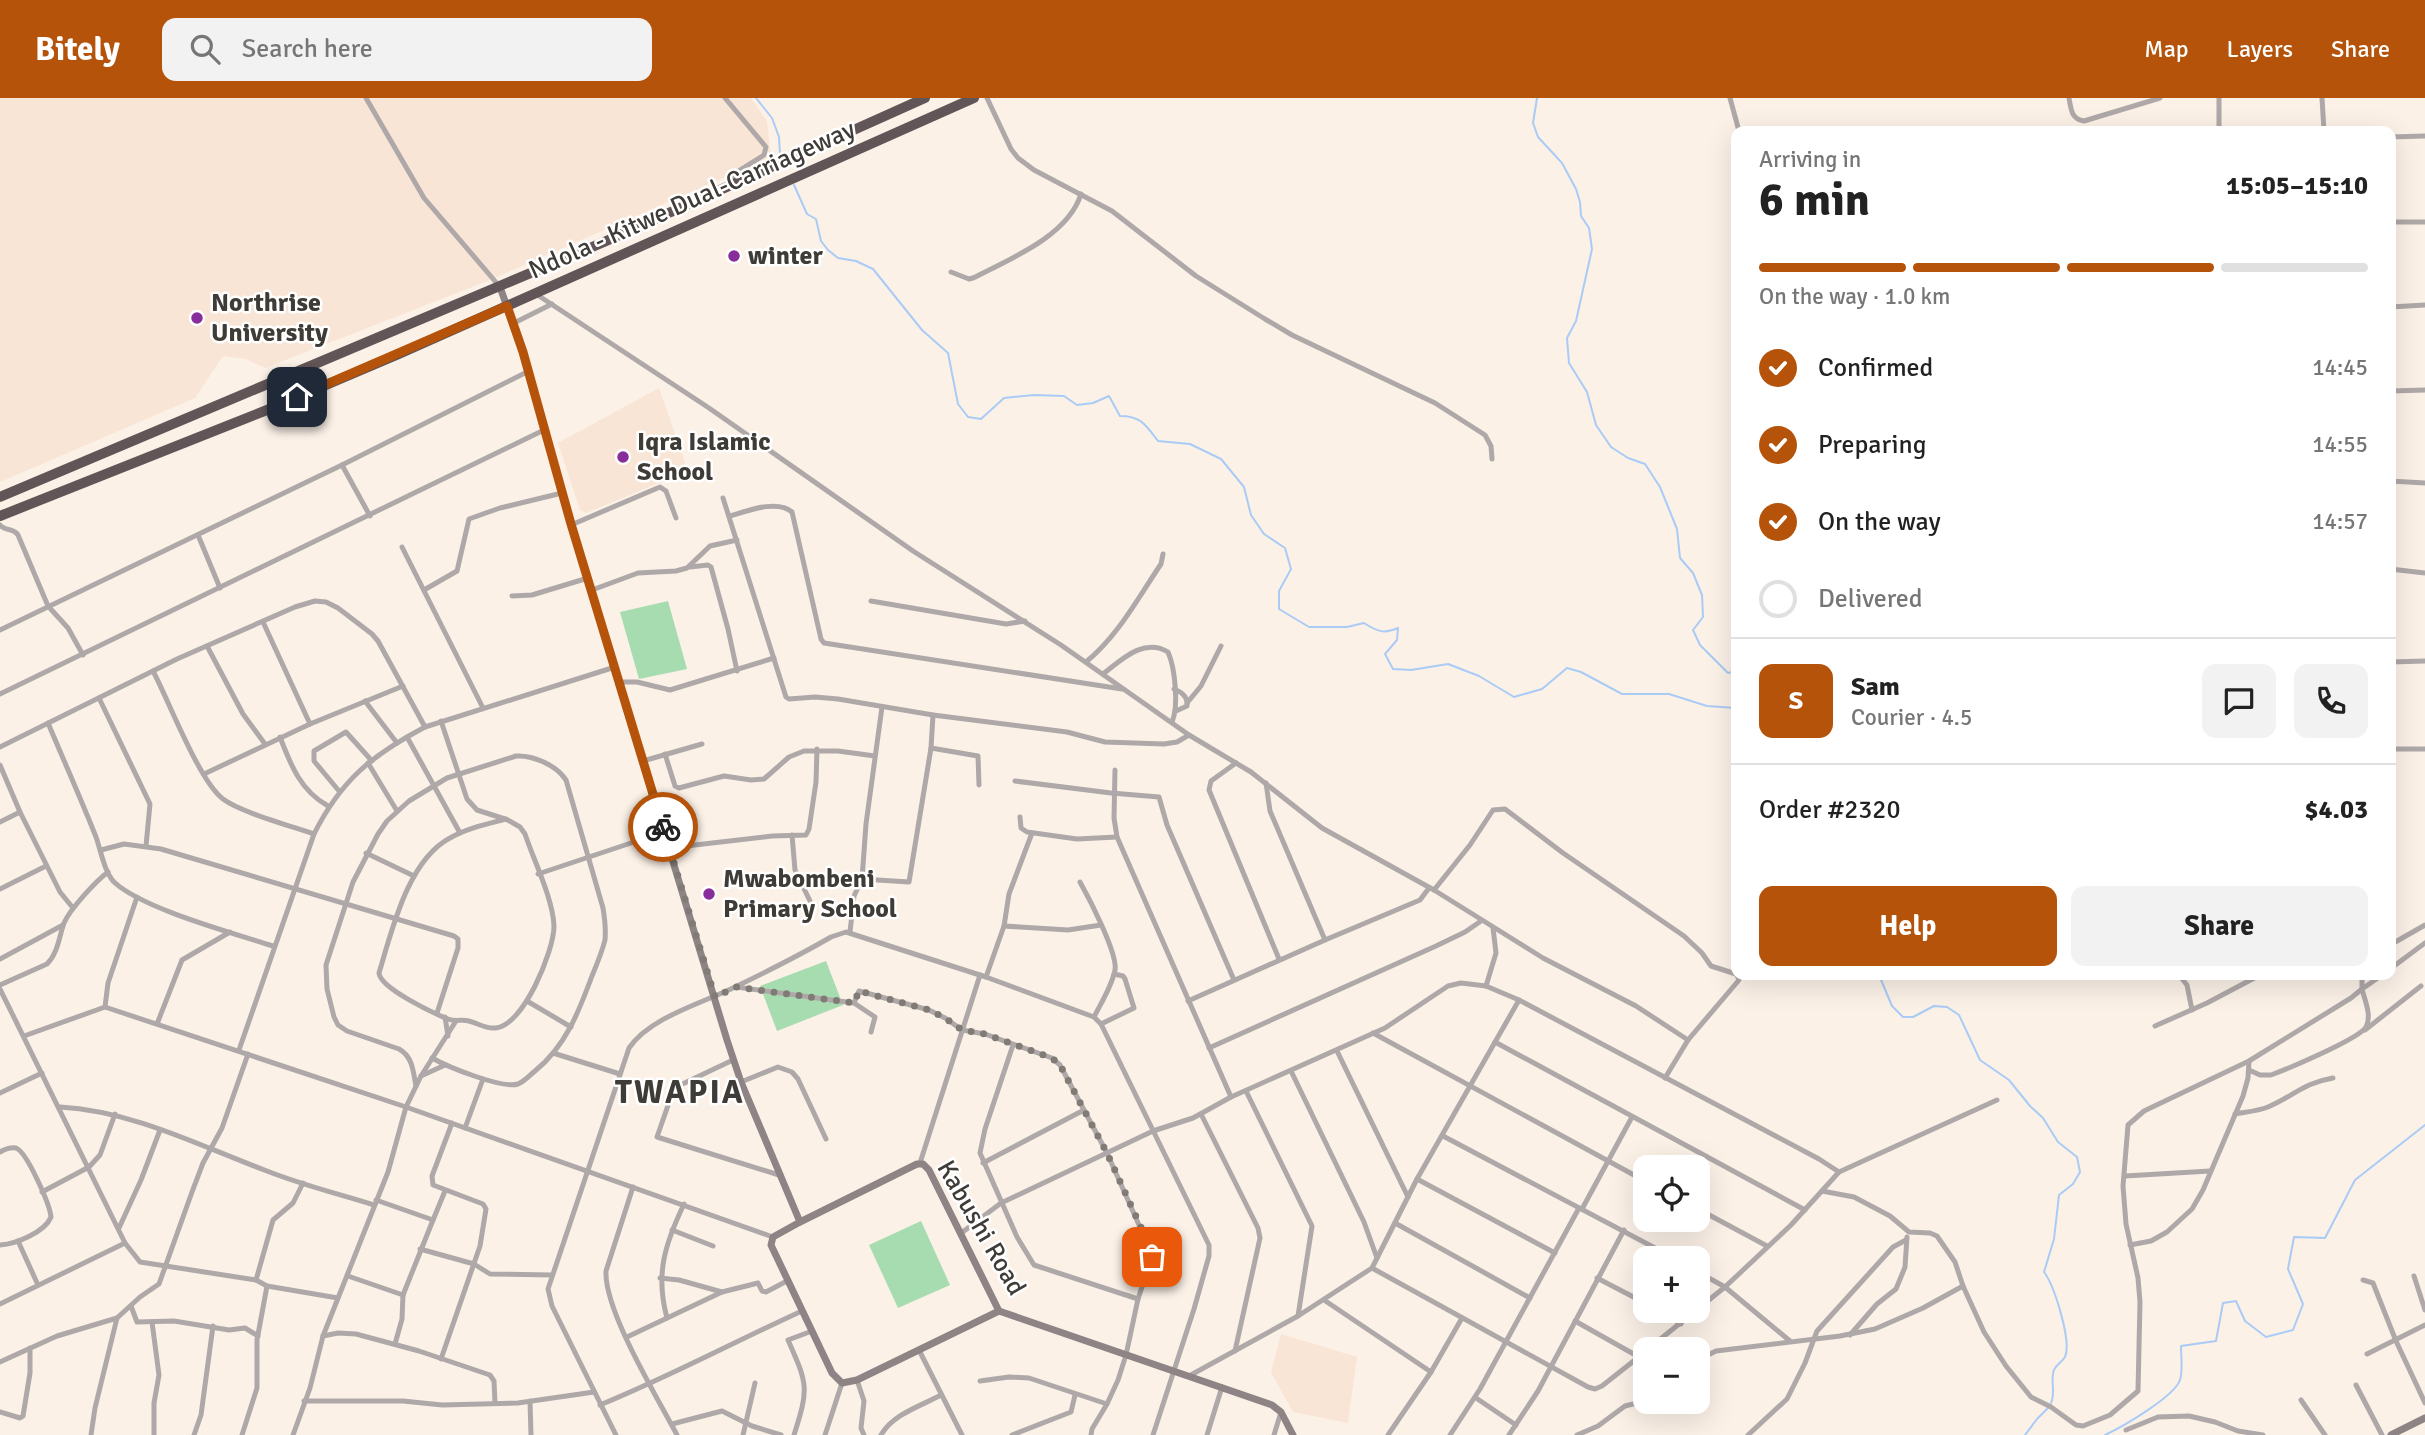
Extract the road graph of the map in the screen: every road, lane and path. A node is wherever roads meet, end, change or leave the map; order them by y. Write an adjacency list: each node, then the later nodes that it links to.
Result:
1 (366, 98): 21 (street)
2 (725, 98): 16 (street)
3 (925, 98): 16 (highway, Ndola - Kitwe Dual-Carriageway)
4 (974, 98): 22 (highway, Ndola - Kitwe Dual-Carriageway)
5 (987, 98): 17 (street)
6 (1730, 98): 11 (street)
7 (2069, 98): 8 (street)
8 (2161, 98)
9 (2219, 98): 12 (street)
10 (2322, 98): 13 (street)
11 (1738, 126)
12 (2219, 126)
13 (2324, 126)
14 (2425, 136): 15 (street)
15 (2396, 137)
16 (729, 185): 21 (highway, Ndola - Kitwe Dual-Carriageway)
17 (1080, 194): 20 (street); 32 (street)
18 (2396, 222): 19 (street)
19 (2425, 222)
20 (951, 272)
21 (500, 287): 25 (main road); 37 (highway, Ndola - Kitwe Dual-Carriageway)
22 (534, 293): 23 (street); 25 (highway, Ndola - Kitwe Dual-Carriageway)
23 (552, 303): 27 (street); 59 (street)
24 (2425, 305): 26 (street)
25 (507, 306): 27 (main road); 39 (highway, Ndola - Kitwe Dual-Carriageway)
26 (2396, 307)
27 (514, 323): 28 (main road)
28 (529, 371): 31 (main road); 33 (street)
29 (2425, 390): 30 (street)
30 (2396, 391)
31 (544, 430): 36 (main road); 40 (street)
32 (1492, 459)
33 (342, 466): 40 (street); 45 (street)
34 (2396, 481): 35 (street)
35 (2425, 483)
36 (562, 493): 43 (main road); 54 (street)
37 (0, 497)
38 (723, 498): 41 (street)
39 (0, 516)
40 (370, 516): 53 (street)
41 (730, 516): 46 (street); 75 (street)
42 (677, 518): 43 (street)
43 (571, 524): 52 (main road)
44 (0, 525): 58 (street)
45 (198, 535): 53 (street); 58 (street)
46 (737, 540): 49 (street); 65 (street)
47 (402, 547): 54 (street)
48 (1163, 554): 67 (street)
49 (687, 568): 55 (street); 71 (street)
50 (2396, 570): 51 (street)
51 (2425, 573)
52 (588, 578): 55 (main road); 56 (street)
53 (220, 588): 64 (street)
54 (424, 590): 82 (street)
55 (592, 590): 69 (main road)
56 (512, 596)
57 (871, 601): 59 (street)
58 (48, 606): 61 (street); 64 (street)
59 (1025, 621): 67 (street)
60 (263, 622): 62 (street); 74 (street); 88 (street)
61 (0, 630)
62 (207, 646): 70 (street); 94 (street)
63 (1221, 646): 80 (street)
64 (83, 655): 77 (street)
65 (774, 658): 71 (street); 81 (street)
66 (2425, 661): 68 (street)
67 (1086, 662): 72 (street)
68 (2396, 662)
69 (615, 667): 73 (main road); 82 (street)
70 (153, 671): 78 (street); 108 (street)
71 (737, 671): 73 (street)
72 (1103, 674): 75 (street); 76 (street)
73 (620, 682): 103 (main road)
74 (403, 686): 79 (street); 89 (street)
75 (1124, 689): 86 (street)
76 (1174, 689): 80 (street); 83 (street)
77 (0, 694)
78 (99, 698): 87 (street); 128 (street)
79 (365, 701): 88 (street); 93 (street)
80 (1187, 703): 83 (street)
81 (882, 706): 84 (street); 102 (street)
82 (483, 708): 85 (street)
83 (1176, 711): 86 (street)
84 (933, 715): 90 (street); 97 (street)
85 (440, 721): 89 (street); 109 (street)
86 (1172, 722): 90 (street)
87 (48, 723): 96 (street); 130 (street)
88 (310, 724): 91 (street)
89 (425, 727): 92 (street)
90 (1189, 735): 105 (street)
91 (280, 737): 94 (street); 116 (street)
92 (407, 737): 93 (street); 112 (street)
93 (397, 743): 104 (street)
94 (265, 744): 108 (street)
95 (702, 744): 101 (street)
96 (0, 747)
97 (931, 748): 113 (street); 137 (street)
98 (2396, 748): 100 (street)
99 (817, 749): 101 (street); 102 (street); 126 (street)
100 (2425, 749)
101 (665, 754): 103 (street)
102 (875, 756): 137 (street)
103 (643, 761): 122 (main road)
104 (370, 762): 114 (street); 114 (street); 117 (street)
105 (1236, 763): 111 (street); 160 (street)
106 (0, 765): 118 (street)
107 (1115, 770): 115 (street)
108 (204, 774): 125 (street)
109 (458, 774): 112 (street); 120 (street); 132 (street)
110 (1015, 780): 115 (street)
111 (1266, 783): 141 (street); 155 (street)
112 (433, 785): 117 (street); 123 (street)
113 (979, 785)
114 (339, 791): 116 (street)
115 (1115, 793): 127 (street); 165 (street)
116 (328, 806): 125 (street)
117 (397, 811): 131 (street)
118 (20, 813): 121 (street); 133 (street)
119 (1020, 817): 124 (street)
120 (506, 819): 123 (street); 135 (street)
121 (0, 822)
122 (664, 832): 129 (main road); 132 (street)
123 (460, 833): 136 (street)
124 (1032, 833): 127 (street); 151 (street)
125 (314, 834): 139 (street)
126 (792, 835): 129 (street); 143 (street)
127 (1117, 837): 177 (street)
128 (146, 846): 130 (street); 139 (street)
129 (669, 848): 176 (main road)
130 (101, 850): 134 (street)
131 (366, 853): 136 (street); 144 (street)
132 (588, 858): 135 (street); 190 (street)
133 (46, 866): 140 (street); 145 (street)
134 (108, 872): 142 (street); 145 (street)
135 (538, 874): 179 (street)
136 (414, 876): 146 (street)
137 (862, 879): 154 (street)
138 (1080, 882): 149 (street)
139 (294, 888): 144 (street); 158 (street)
140 (0, 889)
141 (1432, 889): 147 (street); 155 (street); 162 (street)
142 (137, 897): 153 (street); 181 (street)
143 (810, 901)
144 (346, 904): 146 (street); 218 (street)
145 (73, 908): 148 (street)
146 (397, 919): 183 (street); 183 (street)
147 (1481, 921): 152 (street); 200 (street)
148 (63, 925): 159 (street); 173 (street)
149 (1101, 925): 151 (street); 163 (street)
150 (2425, 925): 156 (street)
151 (1004, 926): 164 (street)
152 (1493, 928): 171 (street); 197 (street)
153 (230, 932): 158 (street); 187 (street)
154 (850, 932): 164 (street); 174 (street)
155 (1325, 940): 160 (street)
156 (2396, 942)
157 (2425, 943): 161 (street)
158 (273, 946): 201 (street)
159 (0, 958)
160 (1279, 959): 165 (street)
161 (2396, 965)
162 (1731, 972)
163 (1114, 974): 185 (street); 188 (street)
164 (983, 976): 185 (street); 191 (street)
165 (1234, 980): 177 (street)
166 (1739, 980): 197 (street)
167 (2183, 980): 182 (street)
168 (2250, 980): 182 (street)
169 (2364, 980): 175 (street)
170 (2374, 980): 175 (street)
171 (1486, 986): 178 (street); 194 (street)
172 (2421, 986): 193 (street)
173 (0, 987): 195 (street)
174 (736, 987): 176 (street); 180 (street)
175 (2362, 989): 193 (street); 207 (street)
176 (715, 997): 206 (main road); 212 (street)
177 (1188, 1000): 200 (street)
178 (1519, 1000): 198 (street); 214 (street)
179 (527, 1001): 186 (street); 190 (street)
180 (854, 1003): 191 (street); 192 (street)
181 (104, 1007): 187 (street); 195 (street)
182 (2192, 1010): 189 (street)
183 (437, 1013): 184 (street)
184 (445, 1017): 186 (street); 196 (street)
185 (1094, 1017): 188 (street)
186 (456, 1021): 196 (street)
187 (157, 1024): 201 (street)
188 (1101, 1024): 234 (street)
189 (2155, 1026)
190 (571, 1027): 203 (street)
191 (962, 1030): 199 (street); 241 (street)
192 (871, 1032)
193 (2363, 1032): 209 (street)
194 (1373, 1033): 202 (street); 219 (street)
195 (24, 1036): 211 (street)
196 (448, 1036): 205 (street)
197 (1688, 1040): 214 (street)
198 (1495, 1042): 219 (street); 230 (street)
199 (1013, 1045): 226 (street); 242 (street)
200 (1209, 1048): 222 (street)
201 (239, 1050): 204 (street)
202 (1337, 1051): 210 (street); 256 (street)
203 (553, 1053): 212 (street); 216 (street)
204 (248, 1054): 225 (street); 237 (street)
205 (432, 1058): 208 (street); 213 (street)
206 (733, 1060): 217 (main road); 247 (street)
207 (2249, 1061): 209 (street); 249 (street)
208 (445, 1065): 213 (street); 216 (street)
209 (2249, 1070): 229 (street)
210 (1291, 1071): 220 (street); 282 (street)
211 (42, 1073): 221 (street); 224 (street)
212 (620, 1074): 245 (street)
213 (421, 1076): 218 (street)
214 (1665, 1078): 246 (street)
215 (2333, 1078): 229 (street)
216 (484, 1079): 232 (street)
217 (741, 1082): 236 (street); 247 (main road)
218 (416, 1086): 225 (street)
219 (1472, 1086): 235 (street); 240 (street)
220 (1246, 1091): 222 (street); 311 (street)
221 (0, 1093)
222 (1231, 1097): 228 (street)
223 (1997, 1101): 246 (street)
224 (60, 1107): 227 (street); 243 (street)
225 (406, 1107): 231 (street); 257 (street)
226 (1084, 1110): 239 (street); 242 (street)
227 (115, 1114): 233 (street); 243 (street)
228 (1201, 1114): 234 (street); 333 (street)
229 (2235, 1114): 244 (street)
230 (1632, 1117): 240 (street); 261 (street)
231 (452, 1123): 232 (street); 253 (street)
232 (465, 1128): 245 (street)
233 (160, 1130): 237 (street); 266 (street)
234 (1153, 1131): 239 (street); 342 (street)
235 (1443, 1136): 250 (street); 260 (street)
236 (826, 1139)
237 (212, 1149): 251 (street); 284 (street)
238 (0, 1152): 255 (street)
239 (1107, 1153): 258 (street); 304 (street)
240 (1608, 1161): 248 (street); 260 (street)
241 (920, 1163): 264 (main road, Kabushi Road); 270 (main road, Kabushi Road)
242 (983, 1163): 258 (street)
243 (89, 1167): 255 (street); 266 (street)
244 (2210, 1171): 249 (street); 276 (street)
245 (586, 1172): 252 (street); 286 (street)
246 (1839, 1172): 254 (street)
247 (779, 1175): 264 (main road)
248 (1633, 1175)
249 (2125, 1176): 276 (street)
250 (1417, 1179): 256 (street); 281 (street)
251 (303, 1183): 257 (street); 293 (street)
252 (633, 1187): 259 (street); 324 (street)
253 (444, 1191): 263 (street); 283 (street)
254 (1822, 1191): 261 (street); 269 (street)
255 (42, 1192): 273 (street)
256 (1408, 1197): 265 (street)
257 (375, 1202): 263 (street); 287 (street)
258 (1001, 1203): 270 (street); 304 (street)
259 (684, 1204): 267 (street); 271 (street)
260 (1581, 1208): 268 (street); 281 (street)
261 (1805, 1210): 279 (street)
262 (1710, 1215): 279 (street)
263 (433, 1220): 280 (street)
264 (800, 1222): 271 (main road, Kabushi Road)
265 (1395, 1223): 282 (street); 301 (street)
266 (119, 1228): 274 (street)
267 (672, 1230): 277 (street); 289 (street)
268 (1624, 1230): 278 (street); 290 (street)
269 (1909, 1232): 272 (street); 297 (street)
270 (960, 1234): 310 (main road, Kabushi Road)
271 (773, 1237): 294 (main road)
272 (1906, 1240): 321 (street); 326 (street)
273 (18, 1241): 275 (street); 295 (street)
274 (125, 1243): 284 (street); 295 (street)
275 (0, 1245)
276 (2130, 1245): 297 (street)
277 (713, 1246)
278 (1653, 1246)
279 (1767, 1246): 298 (street)
280 (420, 1249): 283 (street); 300 (street)
281 (1555, 1252): 301 (street)
282 (1377, 1258): 285 (street)
283 (474, 1264): 286 (street); 338 (street)
284 (167, 1266): 293 (street); 307 (street)
285 (1371, 1268): 305 (street); 314 (street)
286 (552, 1275): 352 (street)
287 (348, 1276): 300 (street); 303 (street)
288 (2414, 1276): 308 (street)
289 (660, 1278): 299 (street); 313 (street)
290 (1597, 1278): 302 (street); 315 (street)
291 (1710, 1278): 298 (street)
292 (2363, 1279): 328 (street)
293 (256, 1280): 296 (street)
294 (787, 1281): 299 (street); 309 (main road)
295 (38, 1285): 306 (street)
296 (267, 1286): 303 (street); 322 (street)
297 (1963, 1286): 321 (street)
298 (1726, 1287): 317 (street); 327 (street)
299 (722, 1292): 313 (street)
300 (403, 1295): 330 (street)
301 (1530, 1297): 329 (street)
302 (1633, 1297)
303 (338, 1298): 323 (street)
304 (1138, 1299): 337 (street)
305 (1324, 1300): 311 (street); 343 (street)
306 (0, 1304)
307 (131, 1306): 312 (street); 316 (street)
308 (2425, 1310)
309 (802, 1311): 320 (main road); 349 (street)
310 (999, 1311): 332 (main road); 337 (main road, Kabushi Road)
311 (1298, 1316): 333 (street)
312 (117, 1318): 331 (street); 371 (street)
313 (667, 1318): 324 (street)
314 (1462, 1318): 329 (street); 343 (street)
315 (1575, 1321): 334 (street); 341 (street)
316 (152, 1322): 319 (street); 372 (street)
317 (1681, 1324): 325 (street)
318 (2425, 1325): 328 (street)
319 (213, 1326): 322 (street); 373 (street)
320 (811, 1331): 347 (main road); 381 (street)
321 (1850, 1335): 326 (street)
322 (258, 1336): 374 (street)
323 (323, 1336): 330 (street); 357 (street)
324 (627, 1337): 349 (street)
325 (1665, 1337)
326 (1813, 1340): 327 (street); 396 (street)
327 (1790, 1341): 335 (street)
328 (2396, 1341): 336 (street); 360 (street)
329 (1508, 1342): 341 (street); 355 (street)
330 (394, 1344): 338 (street)
331 (30, 1348): 340 (street); 364 (street)
332 (919, 1350): 345 (main road); 353 (street)
333 (1235, 1351): 344 (street)
334 (1633, 1354)
335 (1710, 1354)
336 (2367, 1354)
337 (1126, 1355): 342 (main road, Kabushi Road); 361 (street)
338 (440, 1359): 359 (street)
339 (1633, 1361): 341 (street)
340 (0, 1362)
341 (1551, 1366): 369 (street)
342 (1174, 1371): 344 (main road, Kabushi Road); 388 (street)
343 (1432, 1372): 392 (street)
344 (1189, 1376): 351 (main road, Kabushi Road)
345 (857, 1380): 347 (main road); 383 (street)
346 (980, 1381): 354 (street)
347 (842, 1382): 382 (street)
348 (755, 1383): 367 (street)
349 (651, 1384): 363 (street); 368 (street)
350 (2356, 1385): 399 (street)
351 (1222, 1387): 365 (main road, Kabushi Road); 389 (street)
352 (594, 1392): 358 (street); 363 (street)
353 (941, 1395): 384 (street); 385 (street)
354 (1075, 1395): 361 (street); 386 (street)
355 (1475, 1398): 369 (street); 393 (street)
356 (2301, 1400): 398 (street)
357 (304, 1401): 359 (street); 375 (street)
358 (530, 1401): 359 (street); 376 (street)
359 (495, 1403)
360 (2425, 1403)
361 (1107, 1404): 387 (street)
362 (1633, 1404): 395 (street)
363 (600, 1405): 377 (street)
364 (0, 1412)
365 (1281, 1412): 390 (street); 391 (main road)
366 (2425, 1418): 400 (main road)
367 (746, 1423): 368 (street); 379 (street); 380 (street)
368 (672, 1424): 378 (street)
369 (1516, 1425): 394 (street)
370 (2126, 1430): 397 (street)
371 (91, 1435)
372 (154, 1435)
373 (194, 1435)
374 (242, 1435)
375 (293, 1435)
376 (531, 1435)
377 (616, 1435)
378 (677, 1435)
379 (743, 1435)
380 (781, 1435)
381 (794, 1435)
382 (825, 1435)
383 (864, 1435)
384 (880, 1435)
385 (962, 1435)
386 (1012, 1435)
387 (1091, 1435)
388 (1153, 1435)
389 (1207, 1435)
390 (1274, 1435)
391 (1293, 1435)
392 (1388, 1435)
393 (1450, 1435)
394 (1509, 1435)
395 (1577, 1435)
396 (1748, 1435)
397 (2263, 1435)
398 (2325, 1435)
399 (2382, 1435)
400 (2390, 1435)

